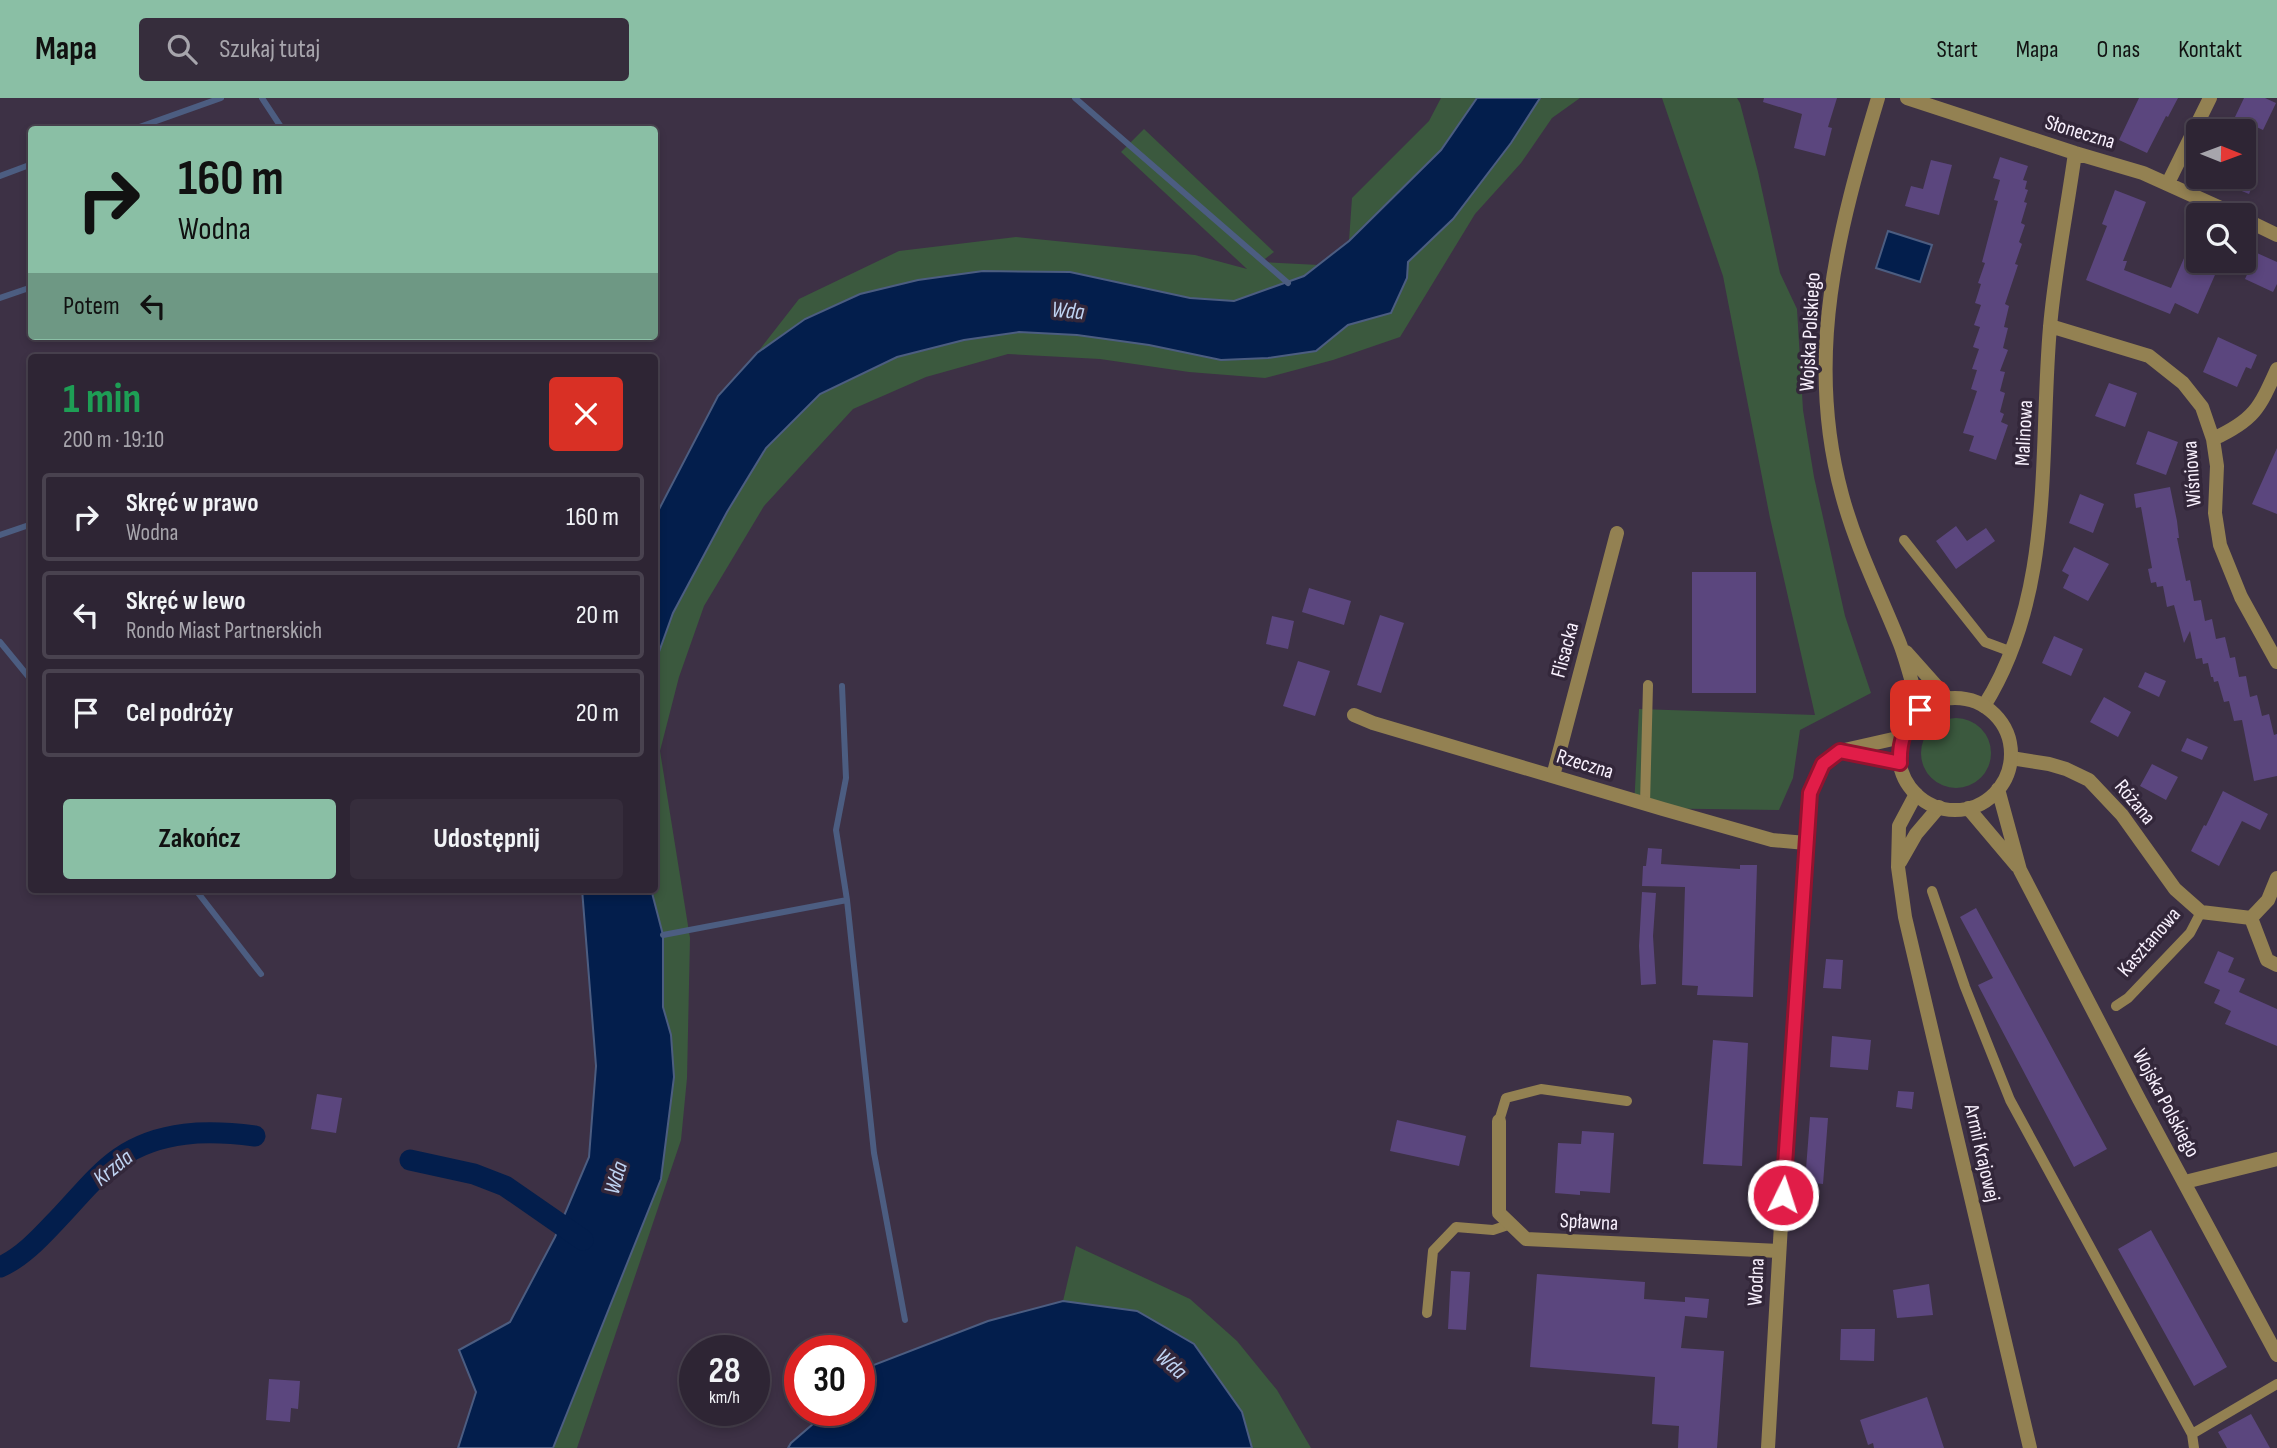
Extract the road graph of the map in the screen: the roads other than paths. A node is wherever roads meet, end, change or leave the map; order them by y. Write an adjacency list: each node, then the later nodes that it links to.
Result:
1 (1878, 98): 14 (street, Wojska Polskiego)
2 (1907, 98): 4 (street, Słoneczna)
3 (2210, 98): 5 (street)
4 (2075, 153): 5 (street, Słoneczna); 9 (street, Malinowa)
5 (2168, 183): 6 (street, Słoneczna)
6 (2210, 203)
7 (2256, 225): 8 (street)
8 (2277, 235)
9 (2050, 326): 11 (street, Wiśniowa); 15 (street, Malinowa)
10 (2277, 369): 11 (street)
11 (2213, 439): 16 (street, Wiśniowa)
12 (1617, 533): 26 (street, Flisacka)
13 (1904, 540): 15 (lane)
14 (1900, 645): 18 (street, Wojska Polskiego); 20 (street, Wojska Polskiego)
15 (2012, 652): 19 (street, Malinowa)
16 (2277, 662)
17 (1648, 685): 29 (lane)
18 (1947, 698): 19 (street); 20 (street)
19 (1984, 706): 24 (street)
20 (1920, 710): 22 (street)
21 (1354, 715): 26 (street, Rzeczna)
22 (1902, 737): 23 (street); 25 (street)
23 (1840, 751): 25 (street); 32 (street, Wodna)
24 (2011, 758): 27 (street); 37 (street, Różana)
25 (1900, 763): 28 (street)
26 (1553, 776): 29 (street, Rzeczna)
27 (1998, 789): 31 (street); 34 (street, Wojska Polskiego)
28 (1916, 794): 30 (street); 33 (street, Armii Krajowej)
29 (1645, 804): 32 (street, Rzeczna)
30 (1939, 807): 31 (street); 33 (street)
31 (1968, 808): 34 (street, Wojska Polskiego)
32 (1806, 843): 46 (street, Wodna)
33 (1898, 867): 52 (street, Armii Krajowej)
34 (2020, 870): 44 (street, Wojska Polskiego)
35 (2277, 878): 38 (street)
36 (1932, 891): 50 (lane)
37 (2201, 912): 38 (street, Kasztanowa); 40 (lane, Kasztanowa)
38 (2251, 918): 39 (street)
39 (2277, 965)
40 (2116, 1006)
41 (1627, 1101): 42 (lane)
42 (1499, 1121): 45 (street)
43 (2277, 1159): 44 (street)
44 (2185, 1182): 48 (street, Wojska Polskiego)
45 (1511, 1224): 46 (street, Spławna); 47 (lane)
46 (1779, 1251): 51 (street, Wodna)
47 (1427, 1313)
48 (2277, 1355)
49 (2277, 1384): 50 (lane)
50 (2192, 1434): 53 (lane)
51 (1768, 1448)
52 (2029, 1448)
53 (2194, 1448)

